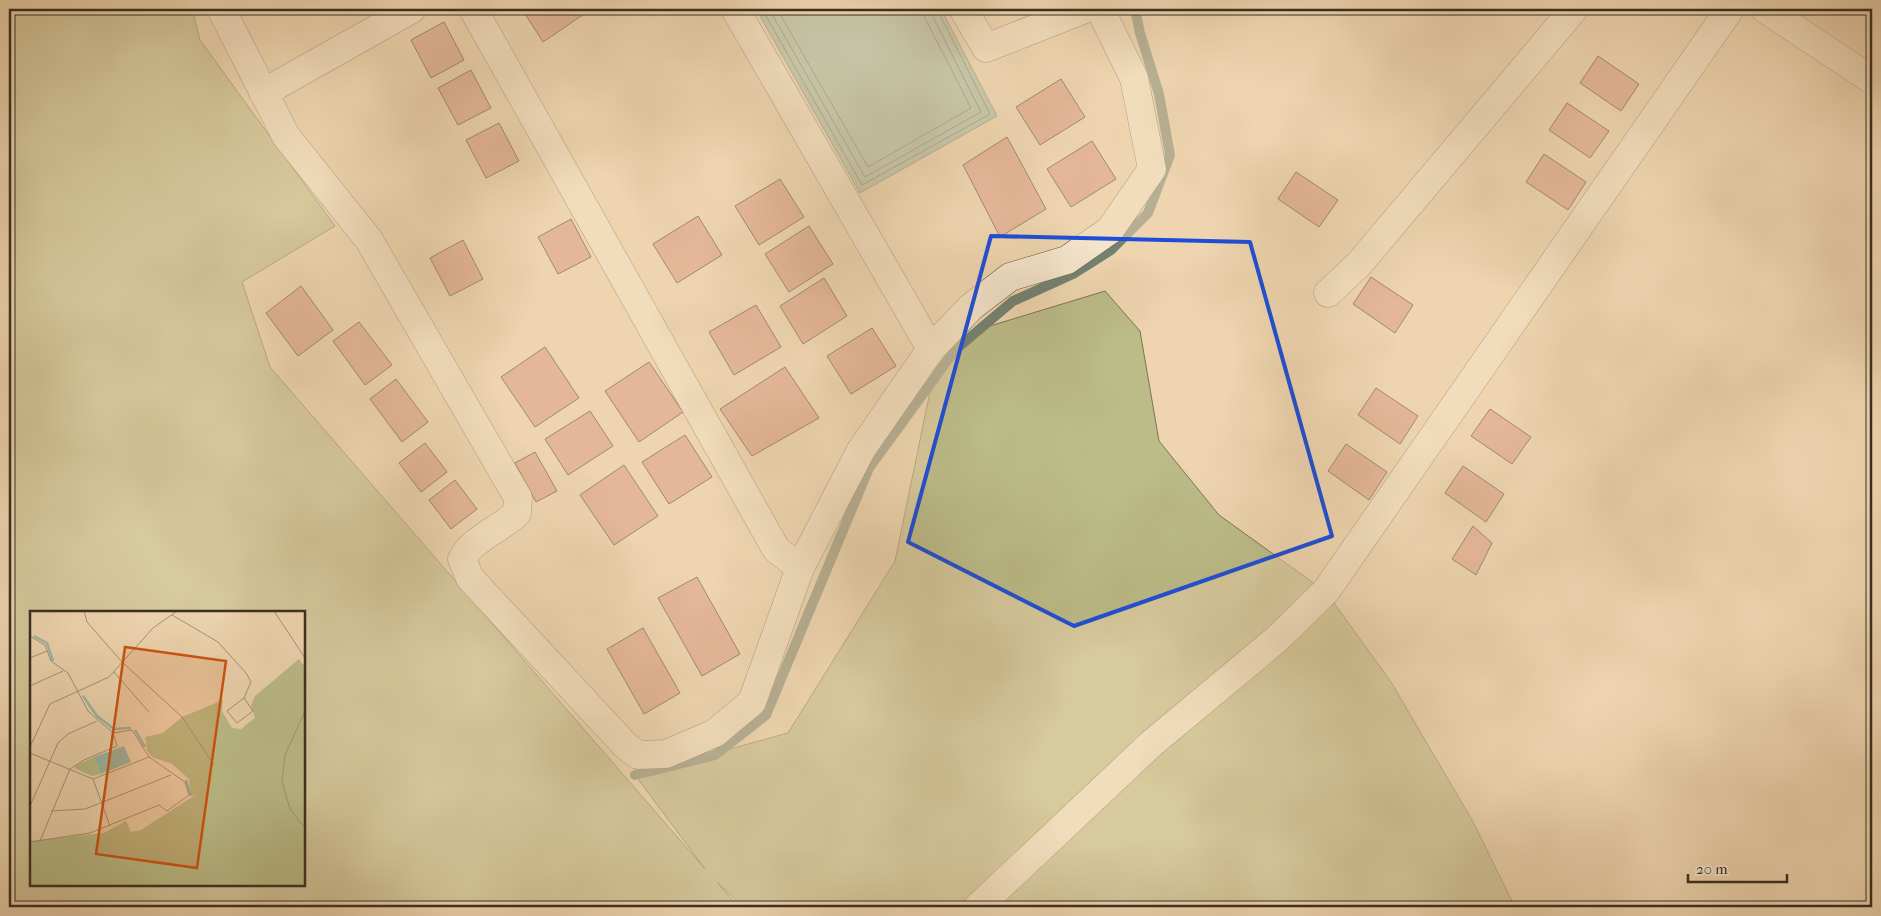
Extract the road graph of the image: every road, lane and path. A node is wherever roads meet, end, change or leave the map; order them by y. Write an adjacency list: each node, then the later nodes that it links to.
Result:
1 (221, 9): 12 (street)
2 (412, 9): 12 (street)
3 (473, 9): 15 (street)
4 (735, 9): 14 (street)
5 (963, 9): 6 (street)
6 (1085, 9)
7 (1100, 9): 14 (street)
8 (1574, 9): 13 (street)
9 (1730, 9): 16 (street)
10 (1765, 9): 11 (street)
11 (1872, 80)
12 (263, 93): 15 (street)
13 (1328, 293)
14 (931, 349): 15 (street)
15 (800, 568)
16 (978, 907)

